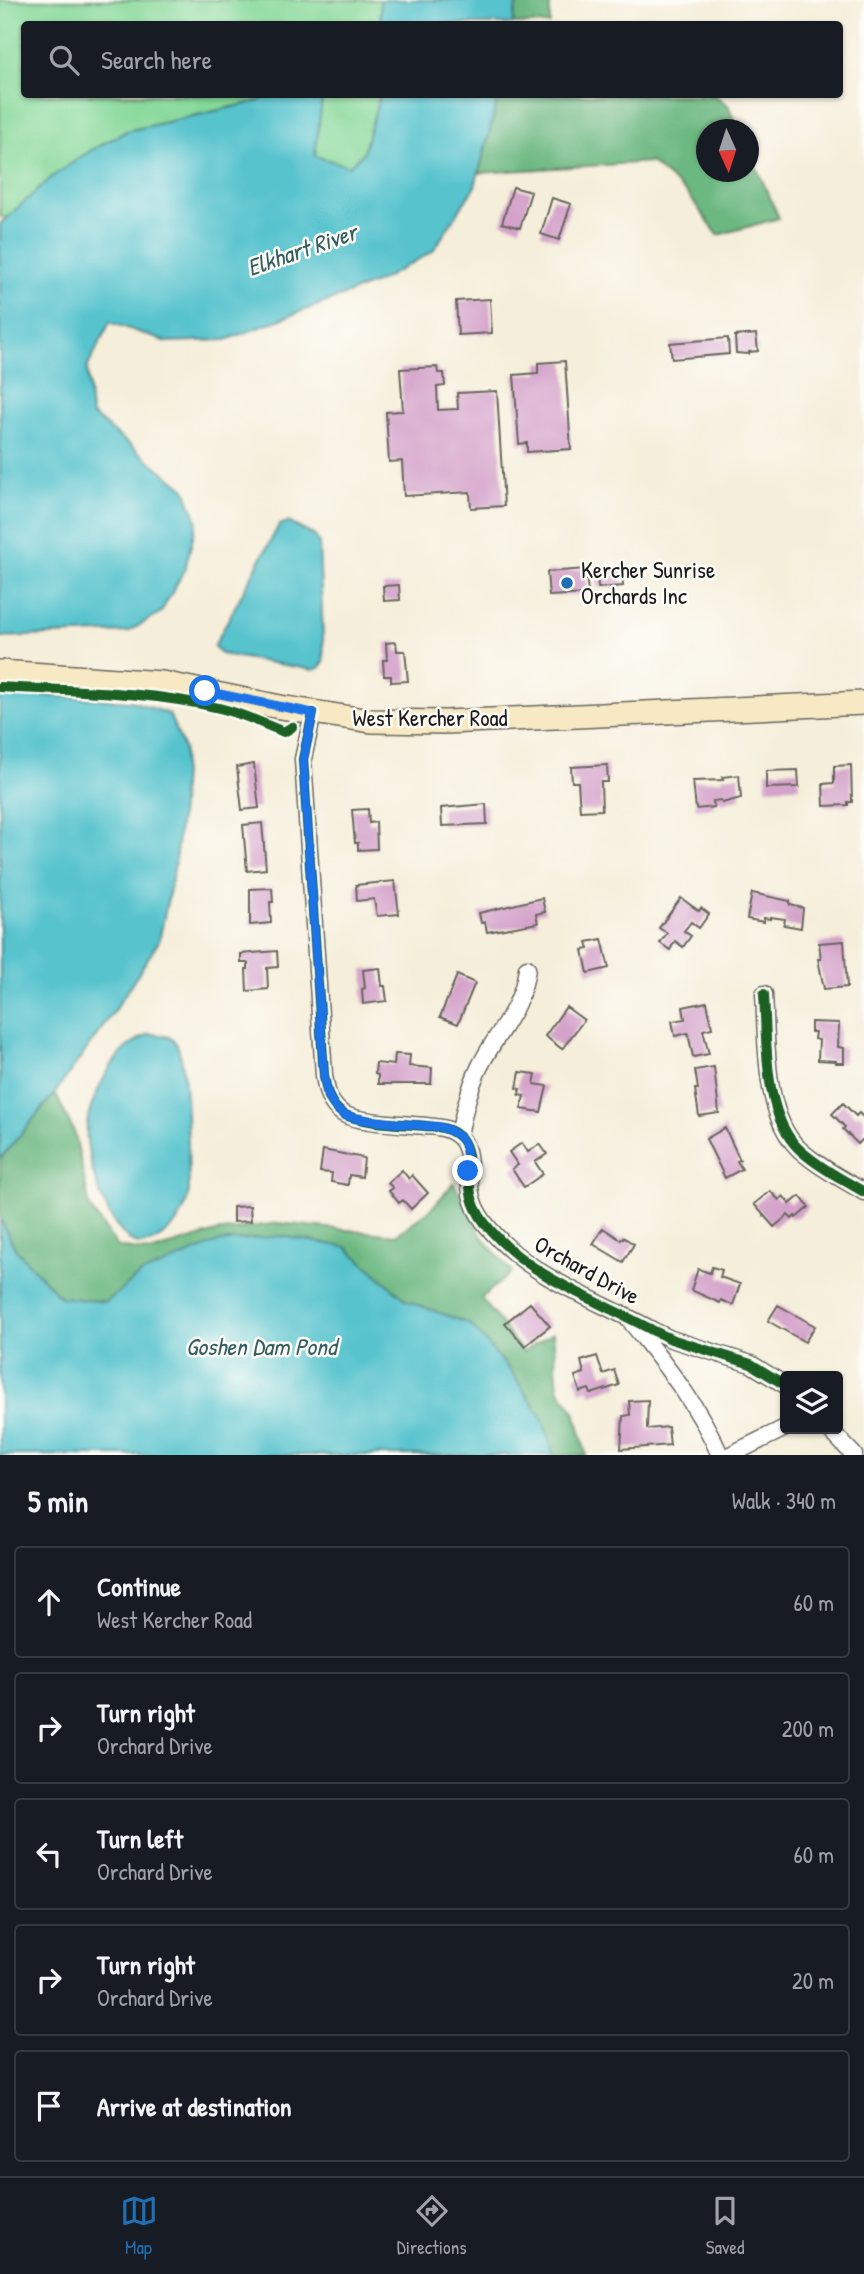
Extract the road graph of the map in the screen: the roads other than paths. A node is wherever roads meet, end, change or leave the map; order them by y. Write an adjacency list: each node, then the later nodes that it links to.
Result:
1 (0, 672): 3 (main road, West Kercher Road)
2 (864, 703): 3 (main road, West Kercher Road)
3 (313, 713): 6 (street)
4 (527, 968): 6 (street)
5 (764, 994): 7 (street)
6 (458, 1135): 8 (street, Orchard Drive)
7 (864, 1192)
8 (626, 1315): 9 (street, Orchard Drive); 12 (street)
9 (780, 1382)
10 (780, 1430): 13 (street)
11 (834, 1434): 14 (street)
12 (720, 1455)
13 (730, 1455)
14 (854, 1455)

